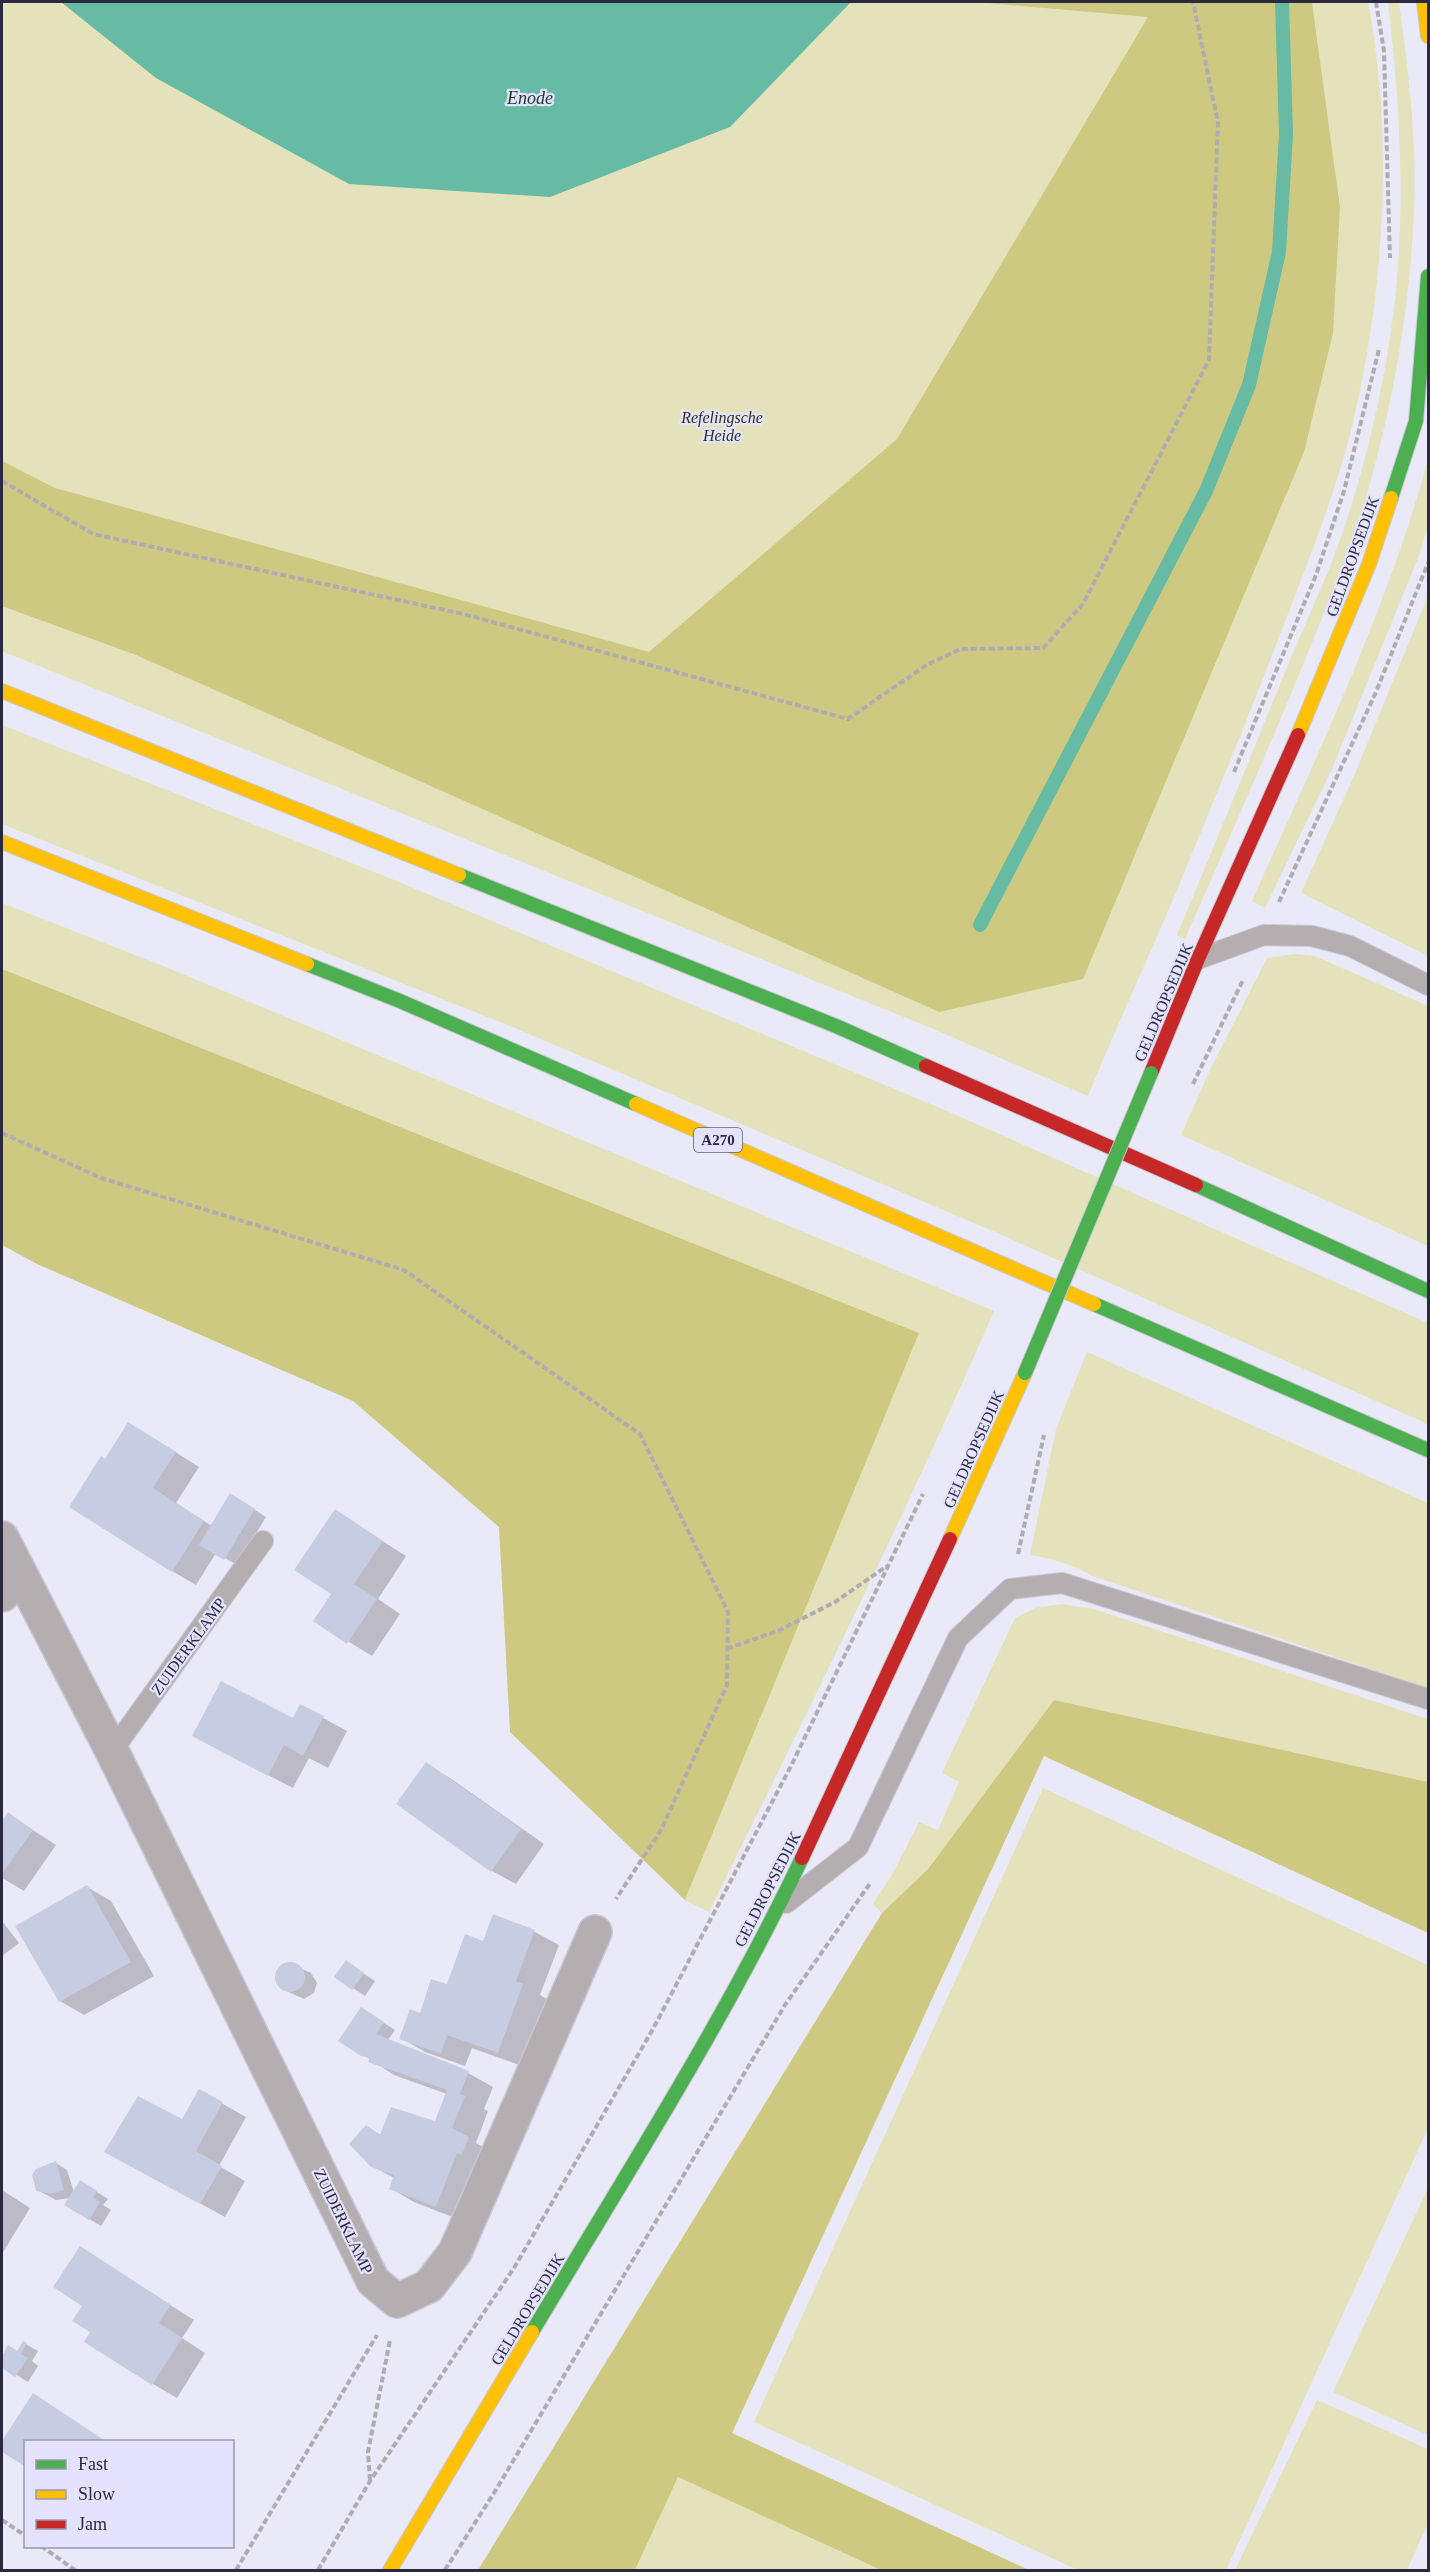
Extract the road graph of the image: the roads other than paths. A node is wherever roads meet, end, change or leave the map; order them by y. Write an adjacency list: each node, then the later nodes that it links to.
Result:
1 (1424, 2): 2 (main road)
2 (1428, 36)
3 (1428, 276): 6 (main road, GELDROPSEDIJK)
4 (2, 691): 8 (main road)
5 (2, 842): 9 (main road, A270)
6 (1198, 959): 7 (lane); 15 (main road, GELDROPSEDIJK, bridge)
7 (1428, 985)
8 (1428, 1291)
9 (1428, 1450)
10 (2, 1538): 12 (street, ZUIDERKLAMP)
11 (263, 1541): 14 (lane, ZUIDERKLAMP)
12 (12, 1586): 14 (street, ZUIDERKLAMP)
13 (1428, 1699): 15 (lane)
14 (112, 1750): 16 (street, ZUIDERKLAMP)
15 (777, 1911): 17 (main road, GELDROPSEDIJK)
16 (595, 1932)
17 (390, 2571)

